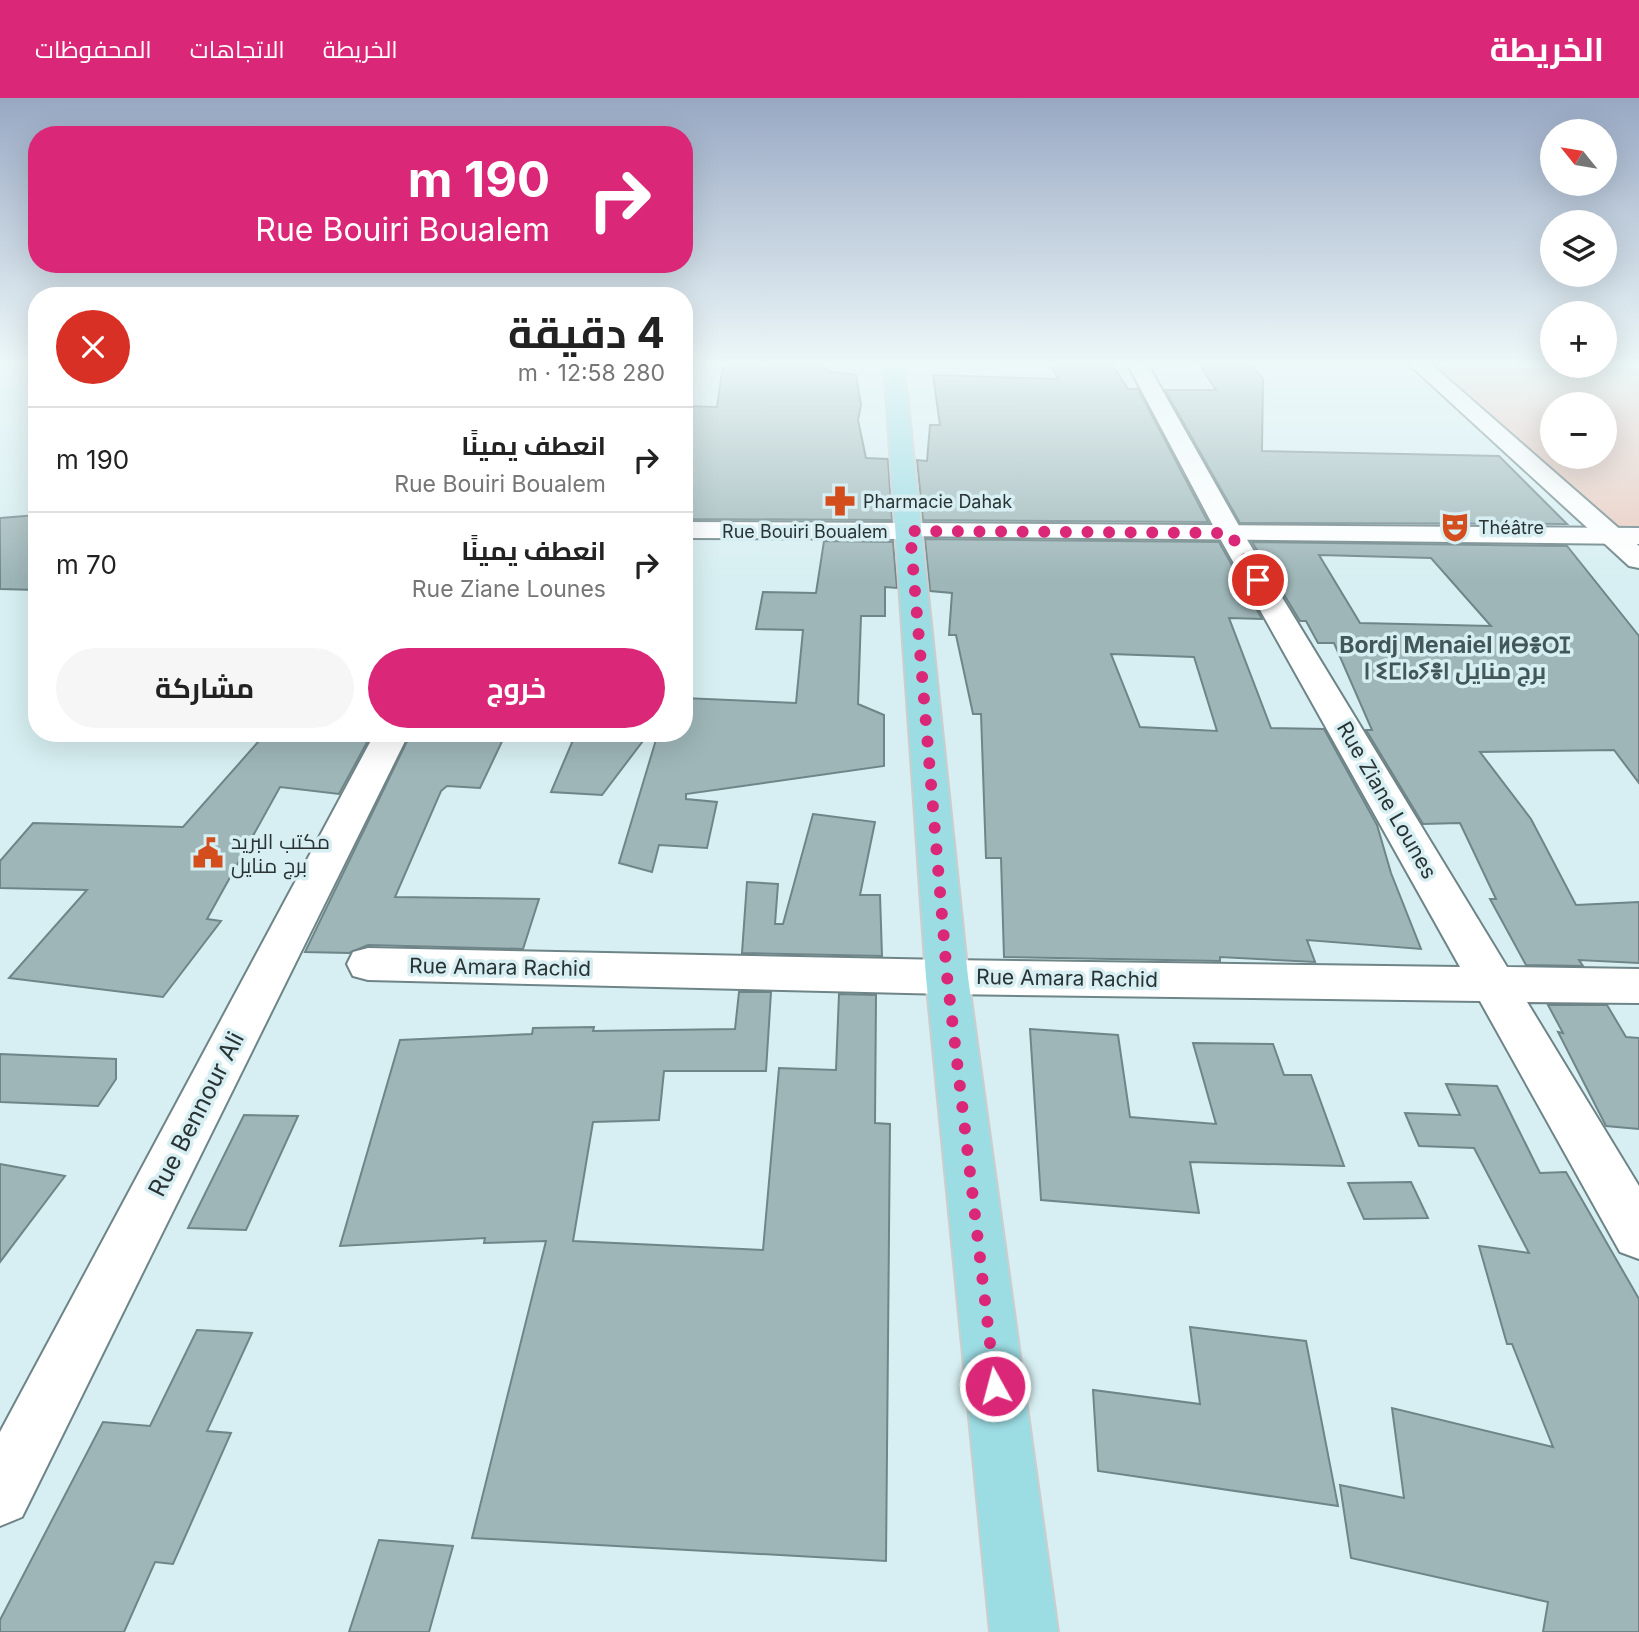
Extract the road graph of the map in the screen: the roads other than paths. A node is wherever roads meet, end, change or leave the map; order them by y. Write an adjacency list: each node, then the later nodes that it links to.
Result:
1 (901, 437): 5 (main road)
2 (1177, 437): 6 (street, Rue Ziane Lounes)
3 (1501, 437): 7 (street)
4 (693, 530): 5 (street, Rue Bouiri Boualem)
5 (910, 531): 6 (street, Rue Bouiri Boualem); 12 (main road)
6 (1230, 533): 7 (street, Rue Bouiri Boualem); 13 (street, Rue Ziane Lounes)
7 (1613, 536): 8 (street, Rue Bouiri Boualem); 9 (street)
8 (1639, 536)
9 (1639, 559)
10 (387, 742): 16 (street, Rue Bennour Ali)
11 (368, 964): 12 (street, Rue Amara Rachid)
12 (947, 976): 13 (street, Rue Amara Rachid); 17 (main road)
13 (1494, 983): 14 (street, Rue Amara Rachid); 15 (street, Rue Ziane Lounes)
14 (1639, 986)
15 (1639, 1234)
16 (0, 1495)
17 (1024, 1632)

